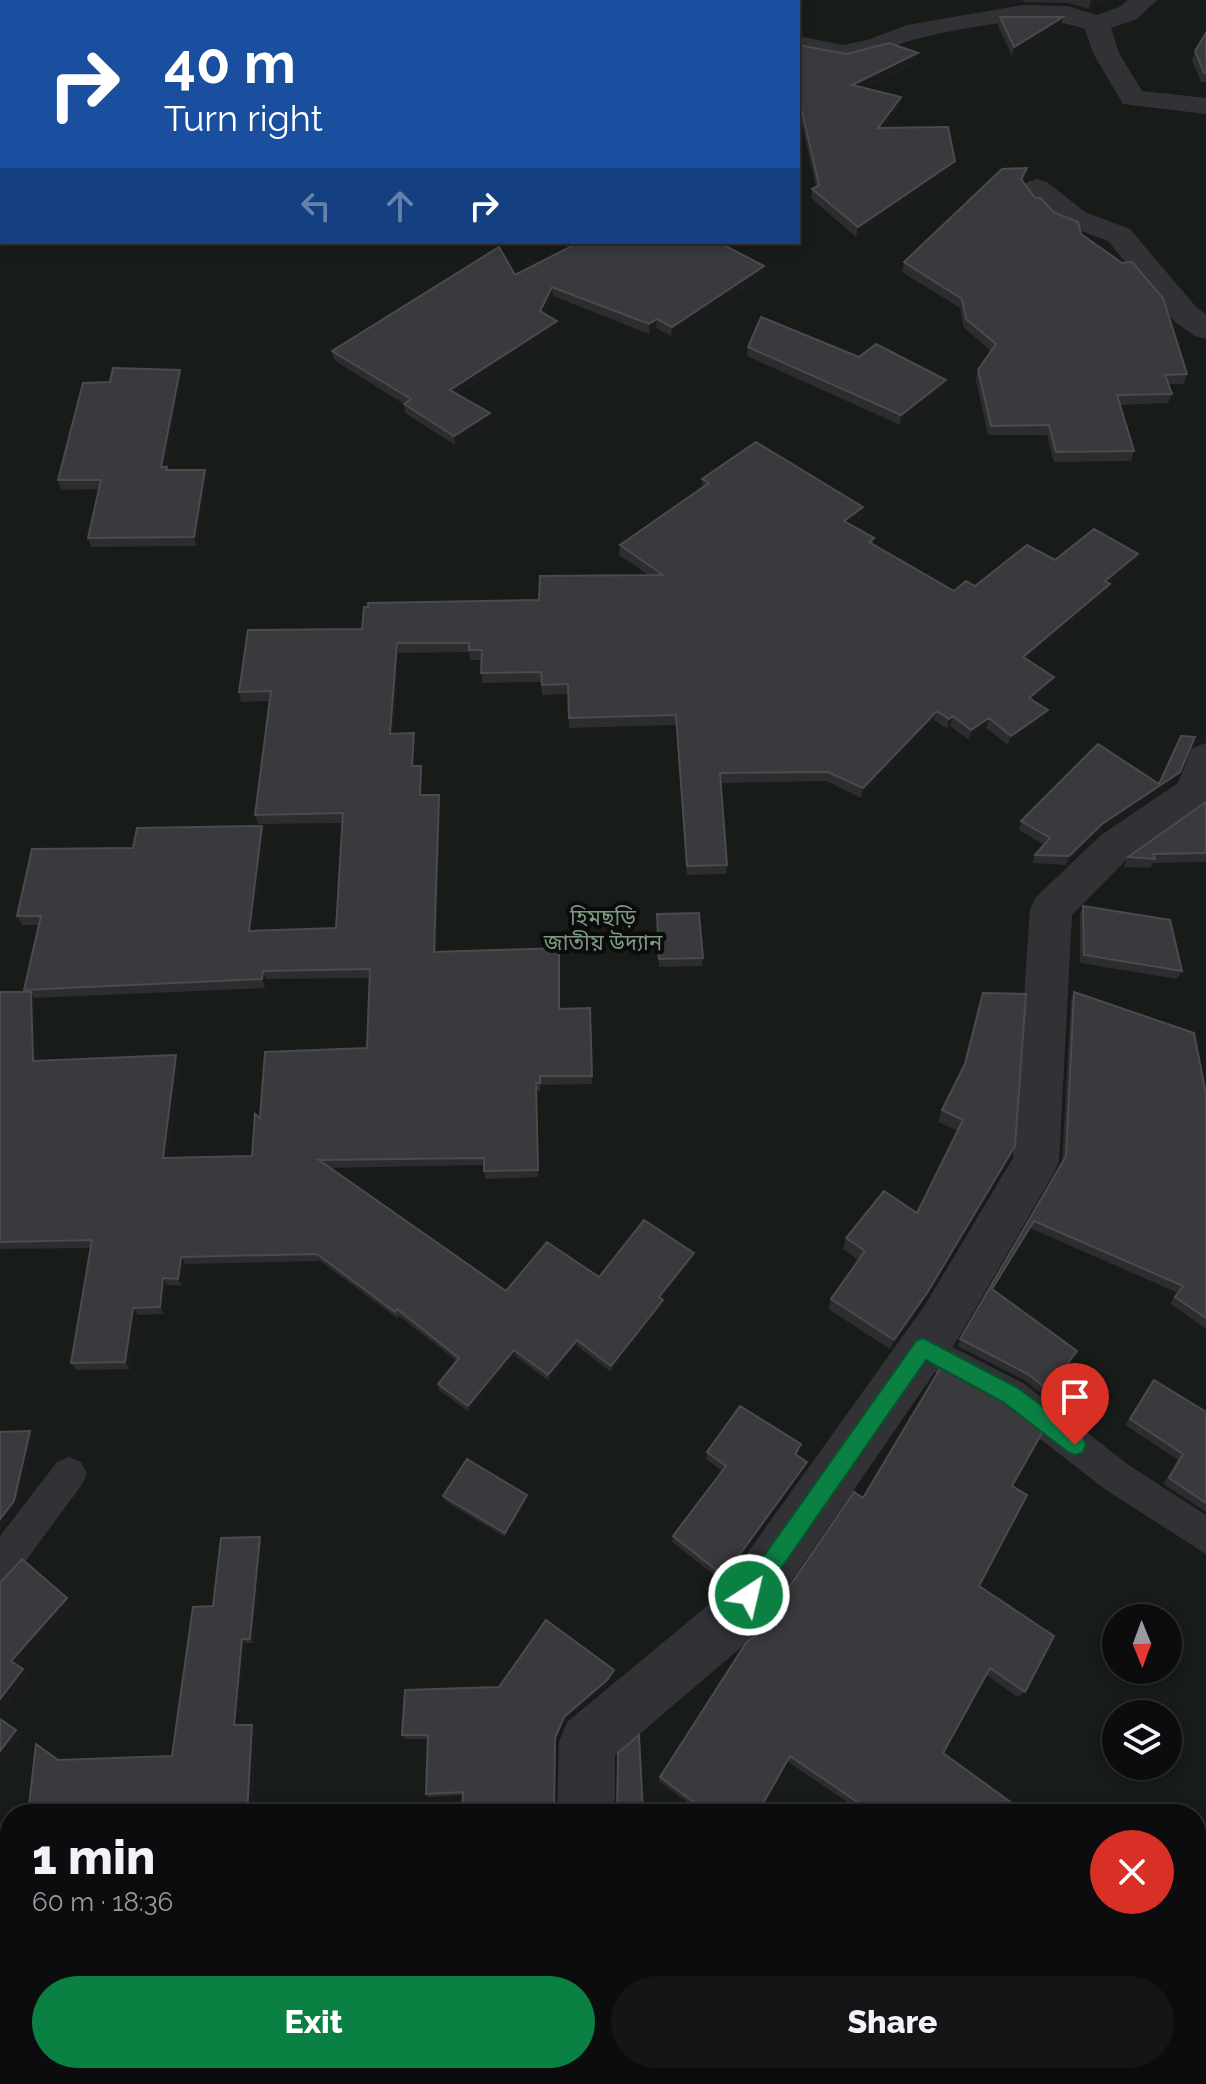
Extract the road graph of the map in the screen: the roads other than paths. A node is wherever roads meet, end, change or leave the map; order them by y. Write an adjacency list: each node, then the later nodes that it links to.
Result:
1 (1144, 0): 2 (street)
2 (1097, 24): 3 (street); 4 (street)
3 (800, 44)
4 (1206, 106)
5 (1037, 188): 6 (street)
6 (1206, 329)
7 (1206, 758): 8 (street)
8 (923, 1348): 10 (lane); 12 (street)
9 (69, 1474): 11 (lane)
10 (1206, 1536)
11 (0, 1565)
12 (586, 1804)

